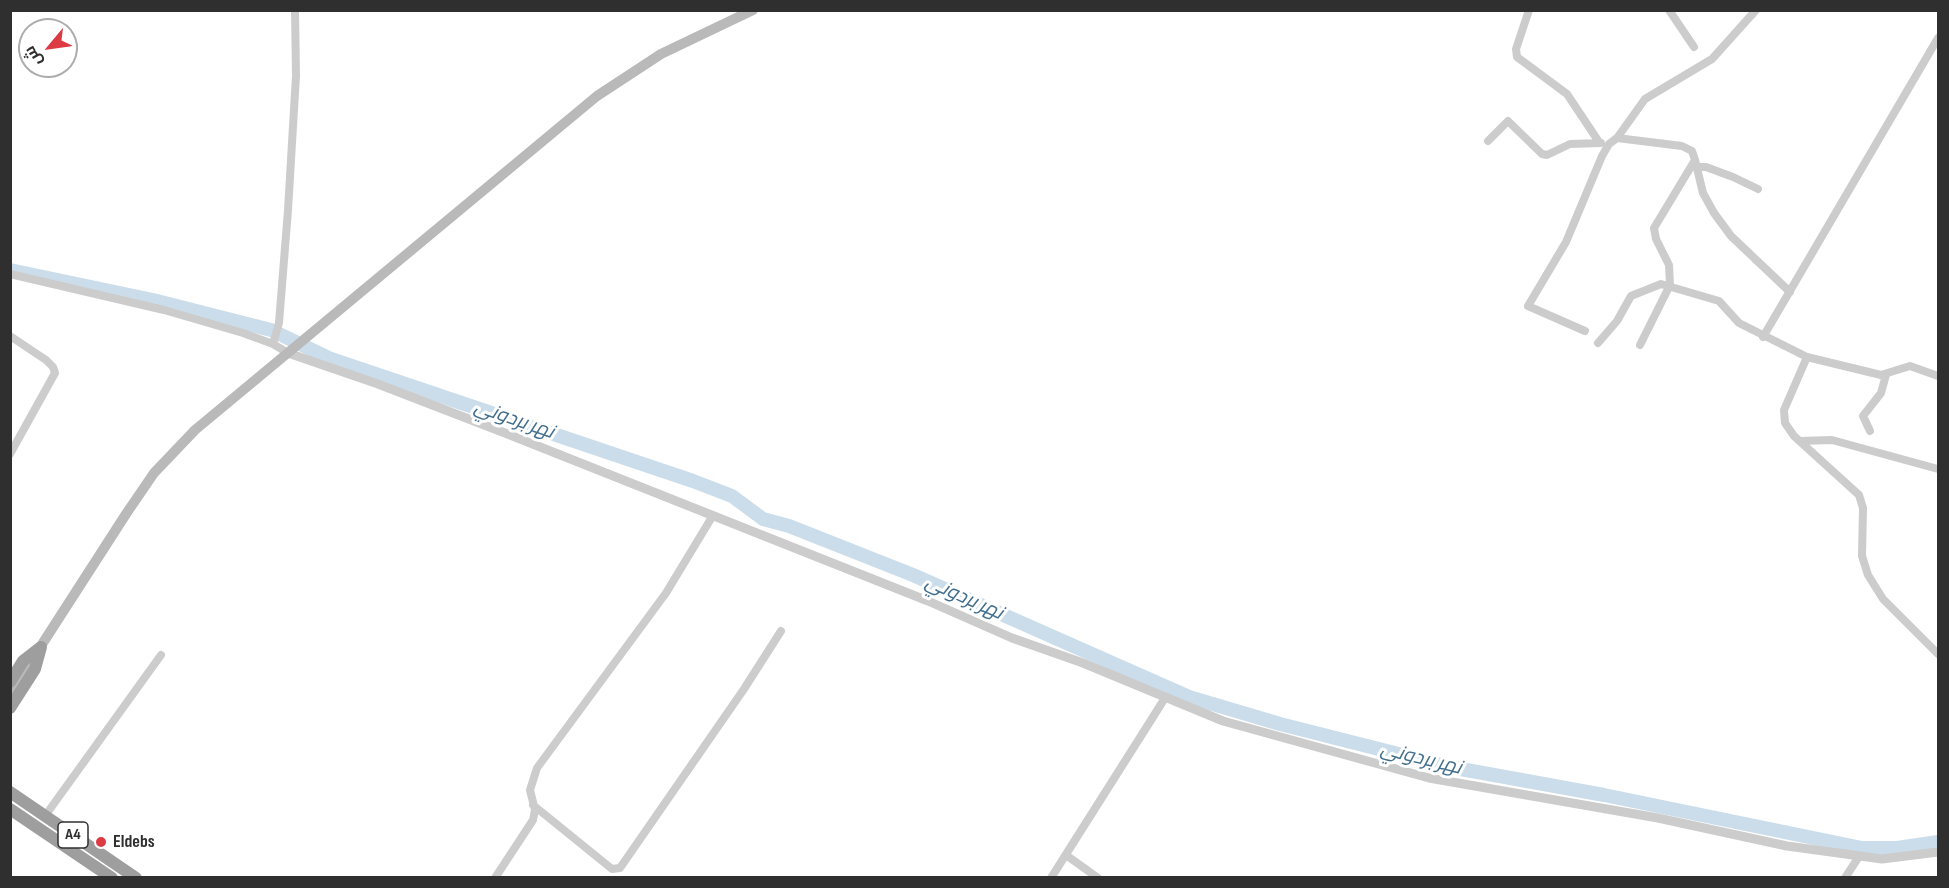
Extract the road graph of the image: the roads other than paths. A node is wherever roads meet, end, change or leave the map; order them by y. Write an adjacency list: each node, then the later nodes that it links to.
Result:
1 (295, 10): 20 (street)
2 (753, 10): 23 (main road)
3 (1529, 10): 10 (street)
4 (1670, 10): 7 (street)
5 (1756, 10): 8 (street)
6 (1938, 38): 16 (street)
7 (1694, 47)
8 (1617, 138): 11 (street); 12 (street)
9 (1488, 141): 10 (street)
10 (1599, 142): 11 (street)
11 (1608, 144): 17 (street)
12 (1696, 164): 13 (street); 15 (street); 16 (street)
13 (1758, 189)
14 (10, 274): 20 (street)
15 (1670, 285): 19 (street); 21 (street); 22 (street)
16 (1790, 292): 19 (street)
17 (1586, 331)
18 (10, 336): 29 (street)
19 (1763, 337): 24 (street)
20 (275, 340): 23 (street)
21 (1598, 343)
22 (1640, 345)
23 (291, 351): 31 (street); 33 (main road)
24 (1807, 357): 25 (street); 28 (street)
25 (1886, 375): 26 (street); 27 (street)
26 (1938, 376)
27 (1870, 431)
28 (1800, 441): 30 (street); 34 (street)
29 (10, 454)
30 (1938, 469)
31 (712, 517): 38 (street); 41 (street)
32 (781, 631): 49 (street)
33 (40, 647): 36 (highway); 37 (main road); 39 (highway)
34 (1938, 654)
35 (162, 655): 44 (street)
36 (10, 682)
37 (10, 694)
38 (1165, 698): 47 (street); 48 (street)
39 (10, 708)
40 (10, 792): 44 (highway, A4)
41 (533, 805): 49 (street); 52 (street)
42 (10, 809): 45 (highway, A4)
43 (10, 814): 45 (highway)
44 (45, 816): 51 (highway, A4)
45 (23, 818): 50 (highway, A4)
46 (1938, 852): 48 (street)
47 (1066, 855): 54 (street); 55 (street)
48 (1858, 858): 56 (street)
49 (618, 870): 53 (street)
50 (112, 878)
51 (136, 878)
52 (495, 878)
53 (626, 878)
54 (1051, 878)
55 (1098, 878)
56 (1845, 878)

